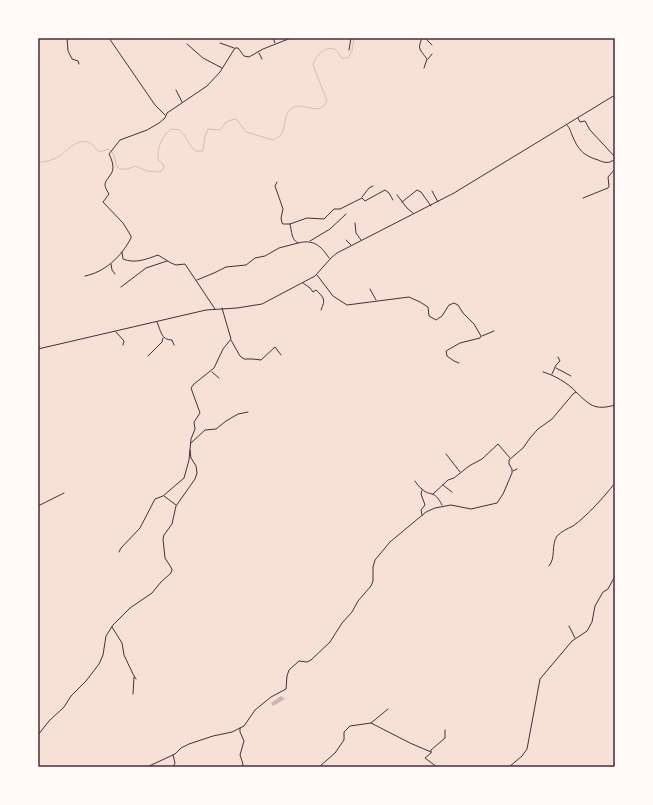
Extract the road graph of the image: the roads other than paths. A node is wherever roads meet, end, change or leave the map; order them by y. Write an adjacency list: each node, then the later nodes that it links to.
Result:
1 (67, 38): 18 (street)
2 (109, 38): 24 (street)
3 (272, 38): 10 (street)
4 (291, 38): 10 (street)
5 (351, 38): 13 (street)
6 (422, 38): 17 (street)
7 (425, 38): 11 (street)
8 (220, 43): 12 (street)
9 (187, 44): 19 (street)
10 (275, 44): 14 (street)
11 (432, 45)
12 (235, 48): 14 (street); 19 (street)
13 (349, 50)
14 (258, 52): 16 (street)
15 (432, 54): 17 (street)
16 (262, 59)
17 (427, 59): 20 (street)
18 (79, 64)
19 (223, 68): 23 (street)
20 (424, 68)
21 (176, 90): 23 (street)
22 (615, 94): 25 (street)
23 (183, 102): 24 (street)
24 (165, 115): 49 (street)
25 (577, 118): 26 (street); 27 (street)
26 (566, 124): 28 (street); 38 (street)
27 (615, 156)
28 (615, 159)
29 (615, 169): 35 (street)
30 (277, 182): 43 (street)
31 (373, 186): 34 (street)
32 (432, 191): 38 (street)
33 (397, 195): 37 (street)
34 (362, 198): 36 (street); 43 (street)
35 (583, 198)
36 (393, 200)
37 (402, 202): 39 (street); 41 (street)
38 (438, 202): 39 (street)
39 (431, 206): 41 (street)
40 (346, 214): 46 (street)
41 (413, 214): 45 (street)
42 (355, 223): 45 (street)
43 (290, 224): 47 (street)
44 (346, 240): 48 (street)
45 (361, 240): 48 (street)
46 (309, 241): 47 (street); 50 (street)
47 (298, 243): 56 (street)
48 (350, 245): 50 (street)
49 (122, 251): 51 (street); 52 (street)
50 (330, 259): 54 (street)
51 (168, 261): 56 (street); 58 (street)
52 (110, 264): 53 (street); 55 (street)
53 (115, 274)
54 (317, 275): 57 (street); 60 (street)
55 (85, 276)
56 (196, 280): 62 (street)
57 (303, 282): 61 (street); 63 (street)
58 (121, 287)
59 (370, 289): 60 (street)
60 (376, 301): 67 (street)
61 (222, 308): 62 (street); 69 (street)
62 (215, 309): 64 (street)
63 (322, 310)
64 (157, 322): 66 (street); 68 (street)
65 (494, 331): 67 (street)
66 (116, 332): 70 (street); 72 (street)
67 (481, 336): 76 (street)
68 (163, 337): 71 (street); 74 (street)
69 (231, 339): 73 (street); 78 (street)
70 (123, 344)
71 (174, 345)
72 (38, 349)
73 (281, 355)
74 (148, 356)
75 (558, 356): 77 (street)
76 (459, 363)
77 (556, 367): 80 (street); 81 (street)
78 (211, 372): 82 (street); 86 (street)
79 (543, 372): 80 (street)
80 (552, 374): 83 (street)
81 (571, 376)
82 (219, 378)
83 (576, 392): 84 (street); 89 (street)
84 (615, 405)
85 (248, 412): 86 (street)
86 (190, 444): 87 (street)
87 (190, 450): 100 (street); 102 (street)
88 (446, 454): 91 (street)
89 (511, 458): 91 (street); 92 (street)
90 (517, 469): 92 (street)
91 (461, 472): 95 (street)
92 (512, 472): 103 (street)
93 (416, 481): 96 (street)
94 (615, 484): 106 (street)
95 (442, 485): 97 (street); 99 (street)
96 (422, 490): 99 (street); 104 (street)
97 (452, 492)
98 (64, 493): 101 (street)
99 (433, 494): 103 (street)
100 (163, 496): 102 (street); 105 (street)
101 (38, 506)
102 (176, 506): 109 (street)
103 (442, 506): 104 (street)
104 (422, 515): 114 (street)
105 (119, 552)
106 (549, 566)
107 (615, 576): 110 (street)
108 (569, 626): 110 (street)
109 (112, 627): 111 (street); 116 (street)
110 (575, 639): 124 (street)
111 (133, 694)
112 (388, 709): 113 (street)
113 (371, 722): 117 (street); 122 (street)
114 (240, 727): 118 (street); 121 (street)
115 (444, 730): 117 (street)
116 (38, 735)
117 (431, 752): 123 (street)
118 (173, 755): 119 (street); 120 (street)
119 (147, 767)
120 (173, 767)
121 (242, 767)
122 (319, 767)
123 (437, 767)
124 (509, 767)

